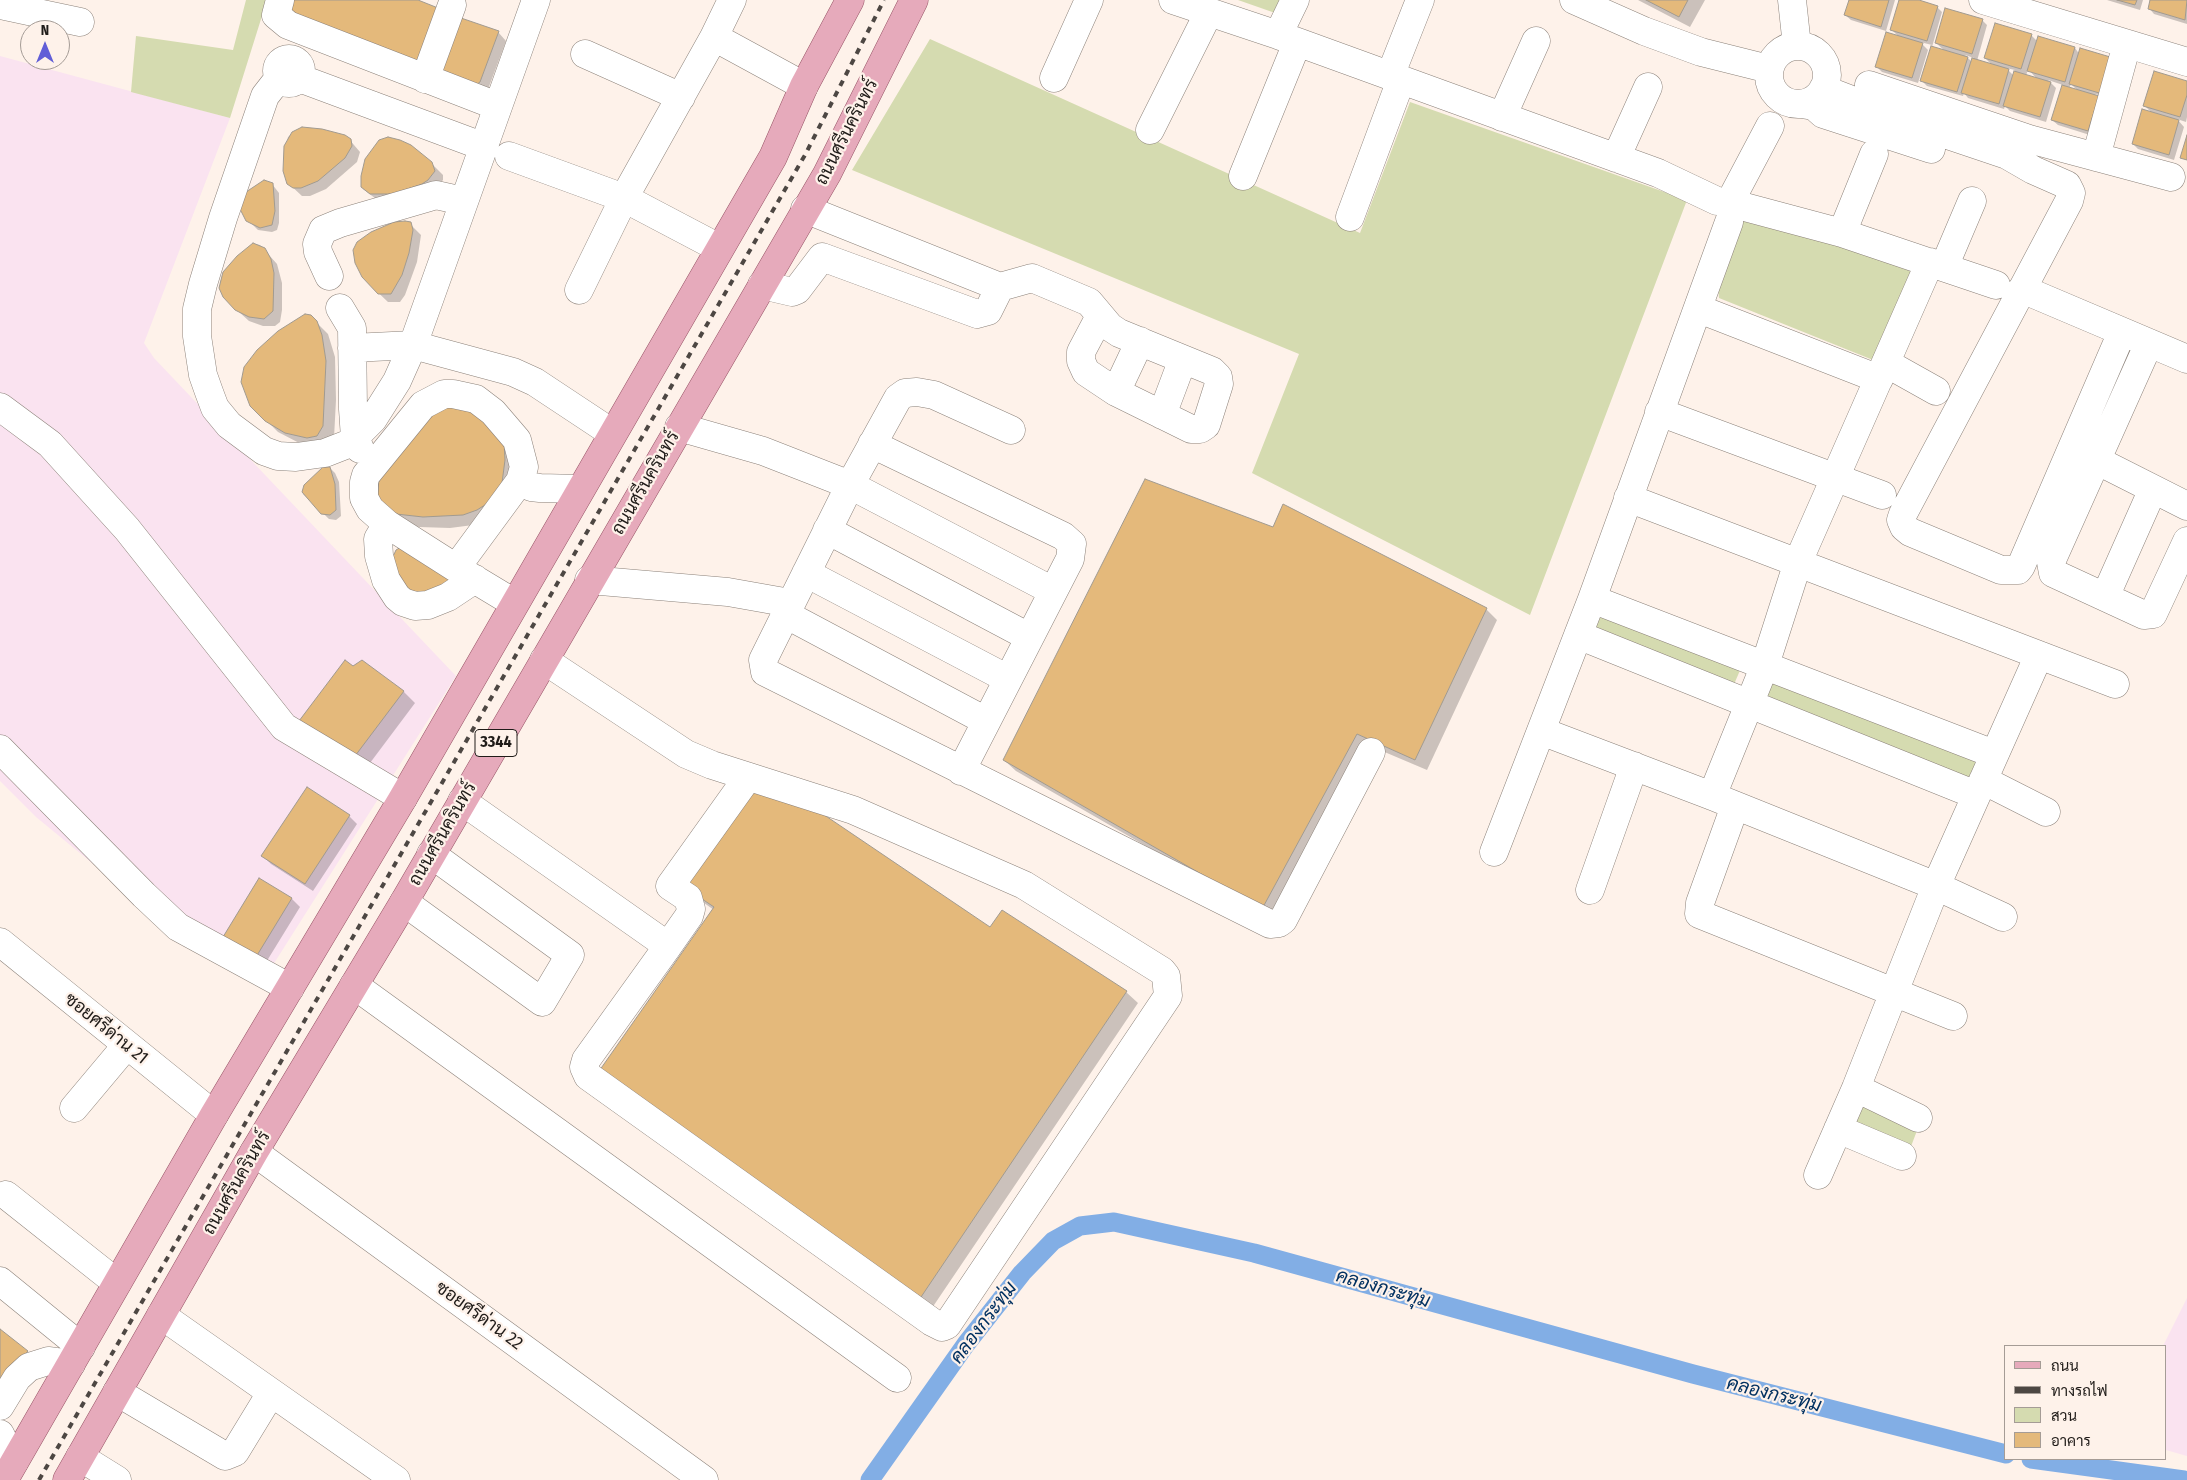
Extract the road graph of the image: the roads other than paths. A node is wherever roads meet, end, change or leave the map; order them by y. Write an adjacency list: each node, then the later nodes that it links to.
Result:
1 (280, 0): 27 (street)
2 (732, 0): 17 (street)
3 (850, 0): 29 (main road)
4 (914, 0): 50 (main road, ถนนศรีนครินทร์ / 3344)
5 (1089, 0): 25 (street)
6 (1173, 0): 15 (street)
7 (1294, 0): 18 (street)
8 (1420, 0): 26 (street)
9 (1574, 0): 24 (street)
10 (1792, 0): 21 (street)
11 (1983, 0): 20 (street)
12 (449, 2): 27 (street)
13 (533, 2): 34 (street)
14 (0, 5): 16 (street)
15 (1209, 12): 18 (street); 37 (street)
16 (80, 22)
17 (714, 37): 29 (street); 32 (street)
18 (1287, 39): 26 (street); 44 (street)
19 (1536, 41): 35 (street)
20 (2127, 44): 23 (street); 42 (street)
21 (1797, 46): 24 (street); 31 (street)
22 (584, 54): 32 (street)
23 (2187, 62)
24 (1769, 69): 33 (street)
25 (1054, 78)
26 (1396, 78): 35 (street); 51 (street)
27 (425, 79): 34 (street)
28 (1869, 85): 42 (street)
29 (804, 86): 54 (main road)
30 (1648, 87): 41 (street)
31 (1823, 88): 33 (street); 43 (street)
32 (681, 97): 46 (street)
33 (1801, 104): 43 (street)
34 (497, 106): 38 (street)
35 (1502, 117): 41 (street)
36 (1770, 126): 49 (street)
37 (1150, 130)
38 (482, 146): 47 (street); 83 (street)
39 (1874, 154): 53 (street)
40 (508, 156): 46 (street)
41 (1616, 158): 49 (street)
42 (2096, 158): 45 (street)
43 (2033, 170): 60 (street)
44 (1243, 176)
45 (2171, 178)
46 (624, 198): 54 (street); 61 (street)
47 (462, 201): 57 (street); 68 (street)
48 (1972, 201): 56 (street)
49 (1730, 206): 53 (street); 63 (street)
50 (806, 209): 52 (street); 58 (main road, ถนนศรีนครินทร์ / 3344)
51 (1350, 217)
52 (842, 224): 55 (street); 59 (street)
53 (1842, 233): 56 (street)
54 (719, 248): 82 (main road)
55 (822, 257): 58 (street); 59 (street)
56 (1937, 265): 60 (street); 72 (street)
57 (330, 276)
58 (762, 285): 80 (main road, ถนนศรีนครินทร์ / 3344)
59 (1000, 287): 64 (street)
60 (2009, 287): 65 (street); 65 (street)
61 (579, 290)
62 (340, 308): 69 (street)
63 (1699, 309): 72 (street); 78 (street)
64 (1100, 316): 66 (street); 75 (street)
65 (2122, 332): 67 (street)
66 (1140, 341): 70 (street); 75 (street)
67 (2149, 343): 71 (street); 85 (street)
68 (413, 345): 69 (street); 73 (street); 82 (street)
69 (352, 348): 83 (street)
70 (1183, 359): 79 (street); 79 (street)
71 (2187, 359)
72 (1882, 371): 74 (street); 87 (street)
73 (397, 381): 76 (street); 83 (street)
74 (1936, 391)
75 (1116, 392): 79 (street)
76 (423, 405): 86 (street); 88 (street)
77 (0, 407): 124 (street)
78 (1659, 412): 87 (street); 93 (street)
79 (1162, 415)
80 (679, 427): 89 (street); 101 (main road, ถนนศรีนครินทร์ / 3344)
81 (1011, 430): 84 (street)
82 (612, 433): 90 (main road)
83 (355, 438): 86 (street)
84 (872, 444): 89 (street); 102 (street)
85 (2096, 460): 91 (street); 103 (street)
86 (371, 468): 95 (street)
87 (1835, 478): 92 (street); 98 (street)
88 (520, 481): 90 (street); 100 (street)
89 (850, 485): 96 (street); 102 (street)
90 (580, 489): 105 (main road)
91 (2153, 489): 94 (street); 103 (street)
92 (1882, 495)
93 (1628, 498): 98 (street); 104 (street)
94 (2187, 506)
95 (387, 524): 100 (street); 100 (street)
96 (827, 530): 99 (street); 108 (street)
97 (2187, 541): 103 (street)
98 (1798, 562): 109 (street); 111 (street)
99 (806, 572): 106 (street); 112 (street)
100 (466, 574): 105 (street)
101 (589, 580): 106 (street); 110 (main road, ถนนศรีนครินทร์ / 3344)
102 (1053, 591): 108 (street)
103 (2105, 597)
104 (1592, 599): 107 (street); 111 (street)
105 (514, 603): 124 (main road)
106 (788, 609): 115 (street); 121 (street)
107 (1578, 635): 114 (street); 116 (street)
108 (1029, 637): 112 (street)
109 (2039, 655): 113 (street); 119 (street)
110 (544, 660): 122 (street); 125 (main road, ถนนศรีนครินทร์ / 3344)
111 (1765, 665): 114 (street); 119 (street)
112 (1008, 679): 115 (street)
113 (2115, 684)
114 (1749, 704): 123 (street); 126 (street)
115 (986, 721): 121 (street)
116 (1541, 731): 120 (street); 128 (street)
117 (0, 749): 137 (street)
118 (1371, 752): 121 (street)
119 (1994, 754): 123 (street)
120 (1634, 766): 126 (street); 131 (street)
121 (961, 771)
122 (748, 777): 135 (street); 135 (street)
123 (1979, 788): 127 (street); 130 (street)
124 (403, 798): 137 (main road)
125 (462, 801): 129 (main road, ถนนศรีนครินทร์ / 3344); 135 (street)
126 (1723, 801): 130 (street); 138 (street)
127 (2046, 812)
128 (1494, 852)
129 (431, 854): 132 (main road, ถนนศรีนครินทร์ / 3344); 132 (street)
130 (1936, 886): 133 (street); 138 (street)
131 (1590, 890)
132 (404, 902): 136 (main road, ถนนศรีนครินทร์ / 3344)
133 (2003, 916)
134 (0, 942): 140 (street, ซอยศรีด่าน 21)
135 (668, 946)
136 (354, 985): 146 (main road, ถนนศรีนครินทร์ / 3344); 154 (street)
137 (290, 988): 143 (main road)
138 (1895, 993): 139 (street); 141 (street)
139 (1953, 1016)
140 (126, 1046): 142 (street); 143 (street, ซอยศรีด่าน 21)
141 (1856, 1088): 144 (street); 145 (street)
142 (74, 1108)
143 (214, 1115): 151 (main road)
144 (1918, 1118)
145 (1838, 1129): 147 (street); 148 (street)
146 (254, 1152): 152 (main road, ถนนศรีนครินทร์ / 3344); 163 (street, ซอยศรีด่าน 22)
147 (1902, 1156)
148 (1818, 1175)
149 (6, 1195): 151 (street)
150 (0, 1281): 153 (street)
151 (117, 1283): 153 (main road)
152 (161, 1315): 155 (main road, ถนนศรีนครินทร์ / 3344); 156 (street)
153 (76, 1355): 157 (street); 160 (main road)
154 (897, 1378)
155 (118, 1392): 156 (street); 159 (main road, ถนนศรีนครินทร์ / 3344)
156 (271, 1393): 162 (street)
157 (0, 1406)
158 (0, 1434): 160 (street)
159 (74, 1469): 161 (street)
160 (9, 1471)
161 (117, 1480)
162 (396, 1480)
163 (704, 1480)

